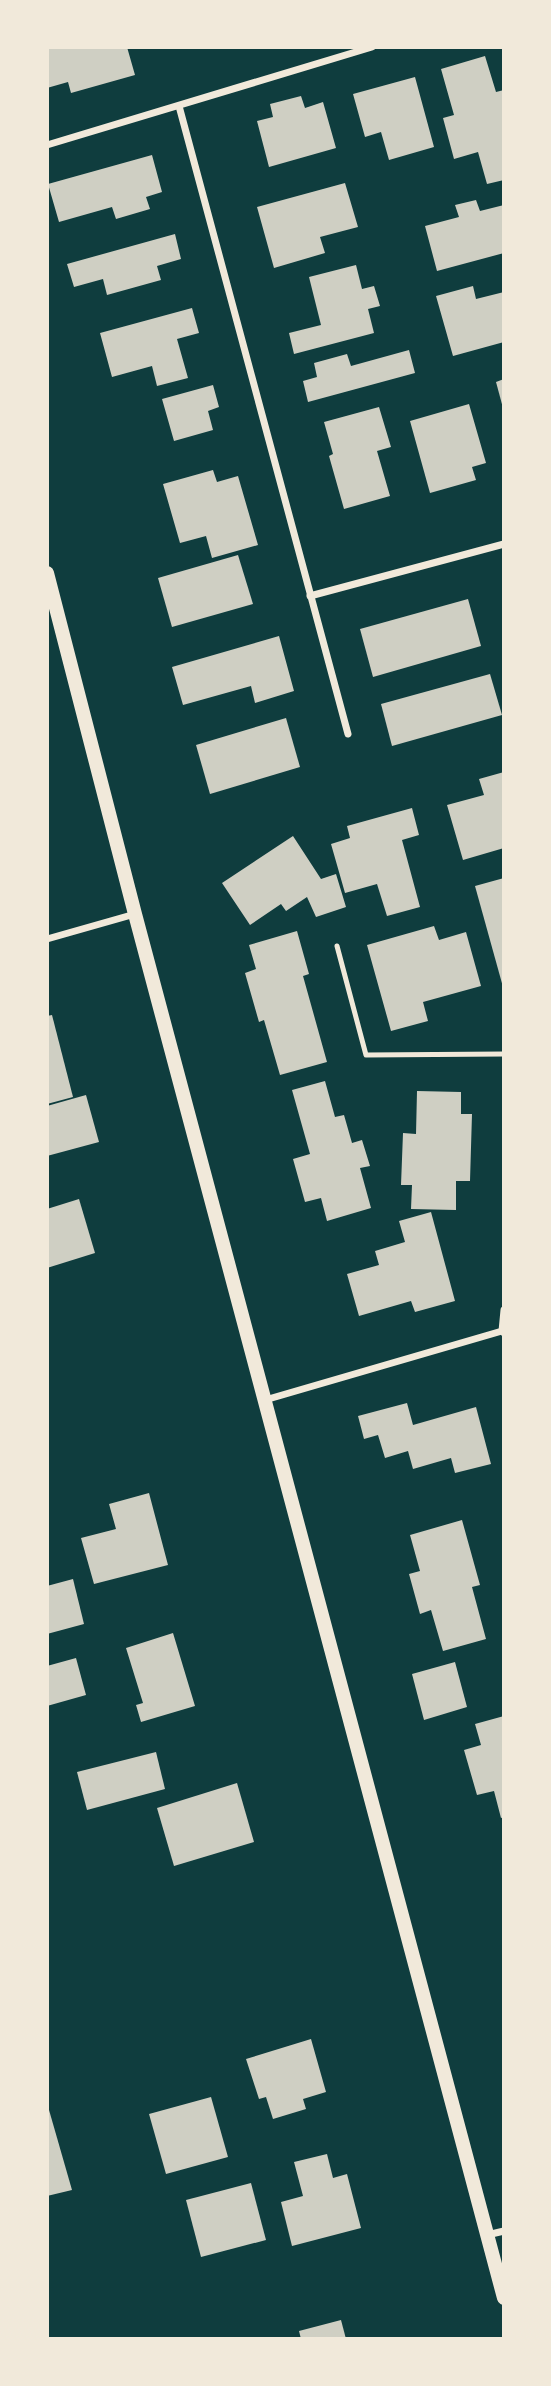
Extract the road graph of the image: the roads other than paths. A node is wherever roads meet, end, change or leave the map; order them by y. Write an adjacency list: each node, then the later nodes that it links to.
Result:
1 (372, 47): 2 (street)
2 (179, 106): 3 (street); 6 (street)
3 (47, 145)
4 (504, 544): 6 (street)
5 (47, 573): 8 (main road)
6 (310, 596): 7 (street)
7 (348, 734)
8 (135, 914): 9 (street); 14 (main road)
9 (47, 939)
10 (337, 946): 11 (lane)
11 (504, 1054)
12 (504, 1310): 13 (street)
13 (503, 1332): 14 (street)
14 (264, 1400): 16 (main road)
15 (504, 2231): 16 (street)
16 (487, 2235): 17 (main road)
17 (504, 2298)

